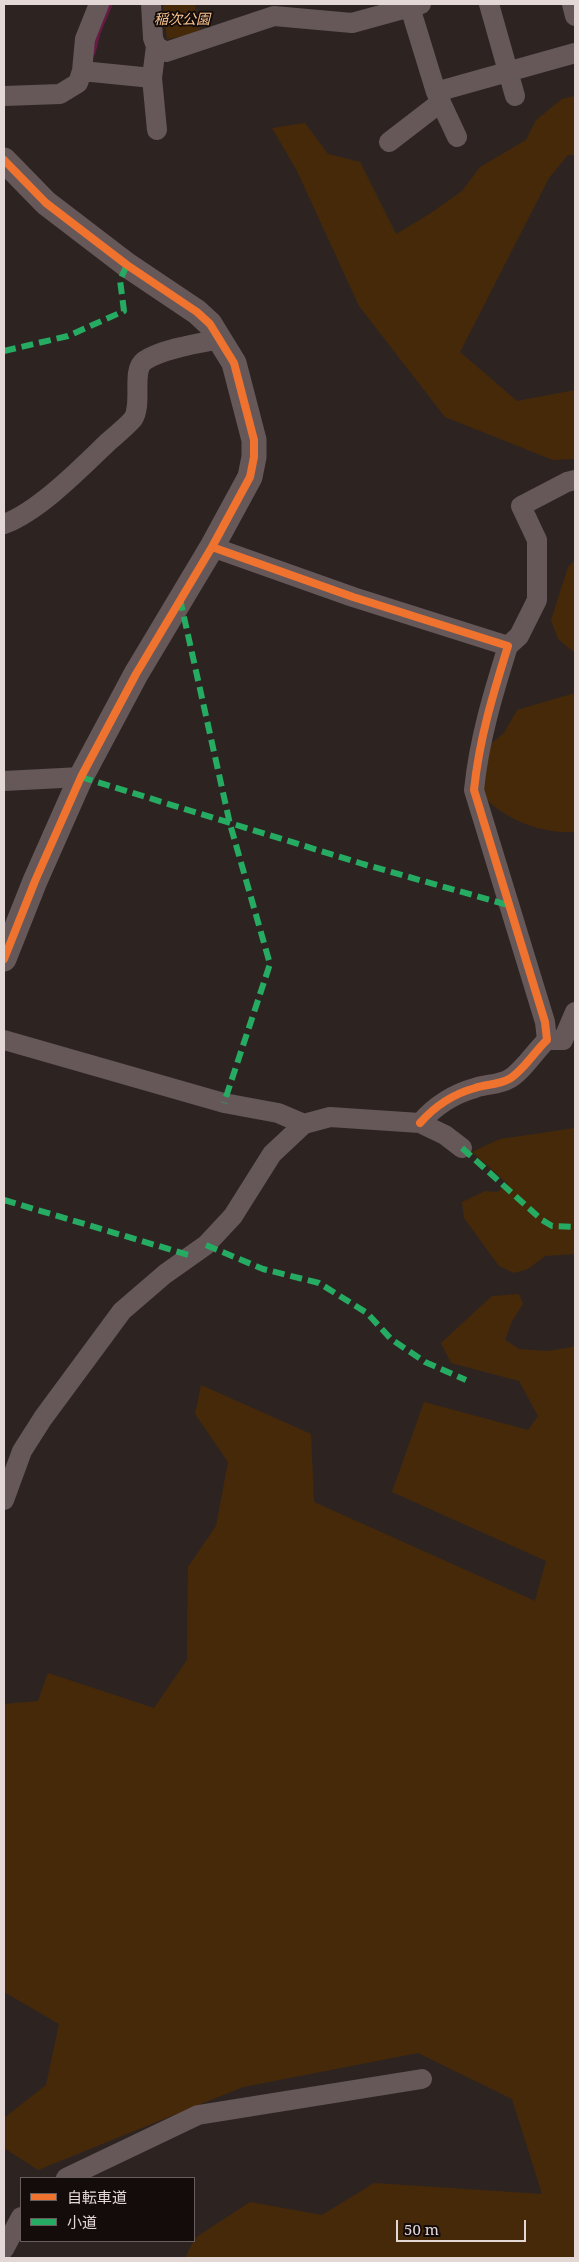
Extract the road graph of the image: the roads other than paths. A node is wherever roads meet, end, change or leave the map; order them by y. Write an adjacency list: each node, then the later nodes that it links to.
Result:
1 (99, 4): 9 (street)
2 (151, 4): 7 (street)
3 (489, 4): 10 (street)
4 (572, 4): 6 (street)
5 (414, 5): 7 (street); 14 (street)
6 (575, 16)
7 (156, 46): 11 (street)
8 (575, 53): 10 (street)
9 (82, 71): 11 (street); 12 (street)
10 (508, 71): 13 (street); 14 (street)
11 (152, 78): 15 (street)
12 (4, 96)
13 (516, 96)
14 (438, 97): 16 (street); 17 (street)
15 (157, 130)
16 (457, 137)
17 (389, 142)
18 (4, 160): 19 (street)
19 (221, 339): 21 (street); 22 (street)
20 (575, 480): 23 (street)
21 (4, 524)
22 (212, 548): 23 (street); 24 (street)
23 (508, 646): 29 (street)
24 (81, 778): 25 (street); 26 (street)
25 (4, 781)
26 (4, 959)
27 (575, 1012): 29 (street)
28 (4, 1040): 31 (street)
29 (547, 1040): 30 (street)
30 (420, 1123): 31 (street); 32 (street)
31 (304, 1124): 33 (street)
32 (462, 1148)
33 (4, 1500)
34 (422, 2079): 35 (street)
35 (68, 2177)
36 (20, 2219): 37 (street)
37 (4, 2248)

